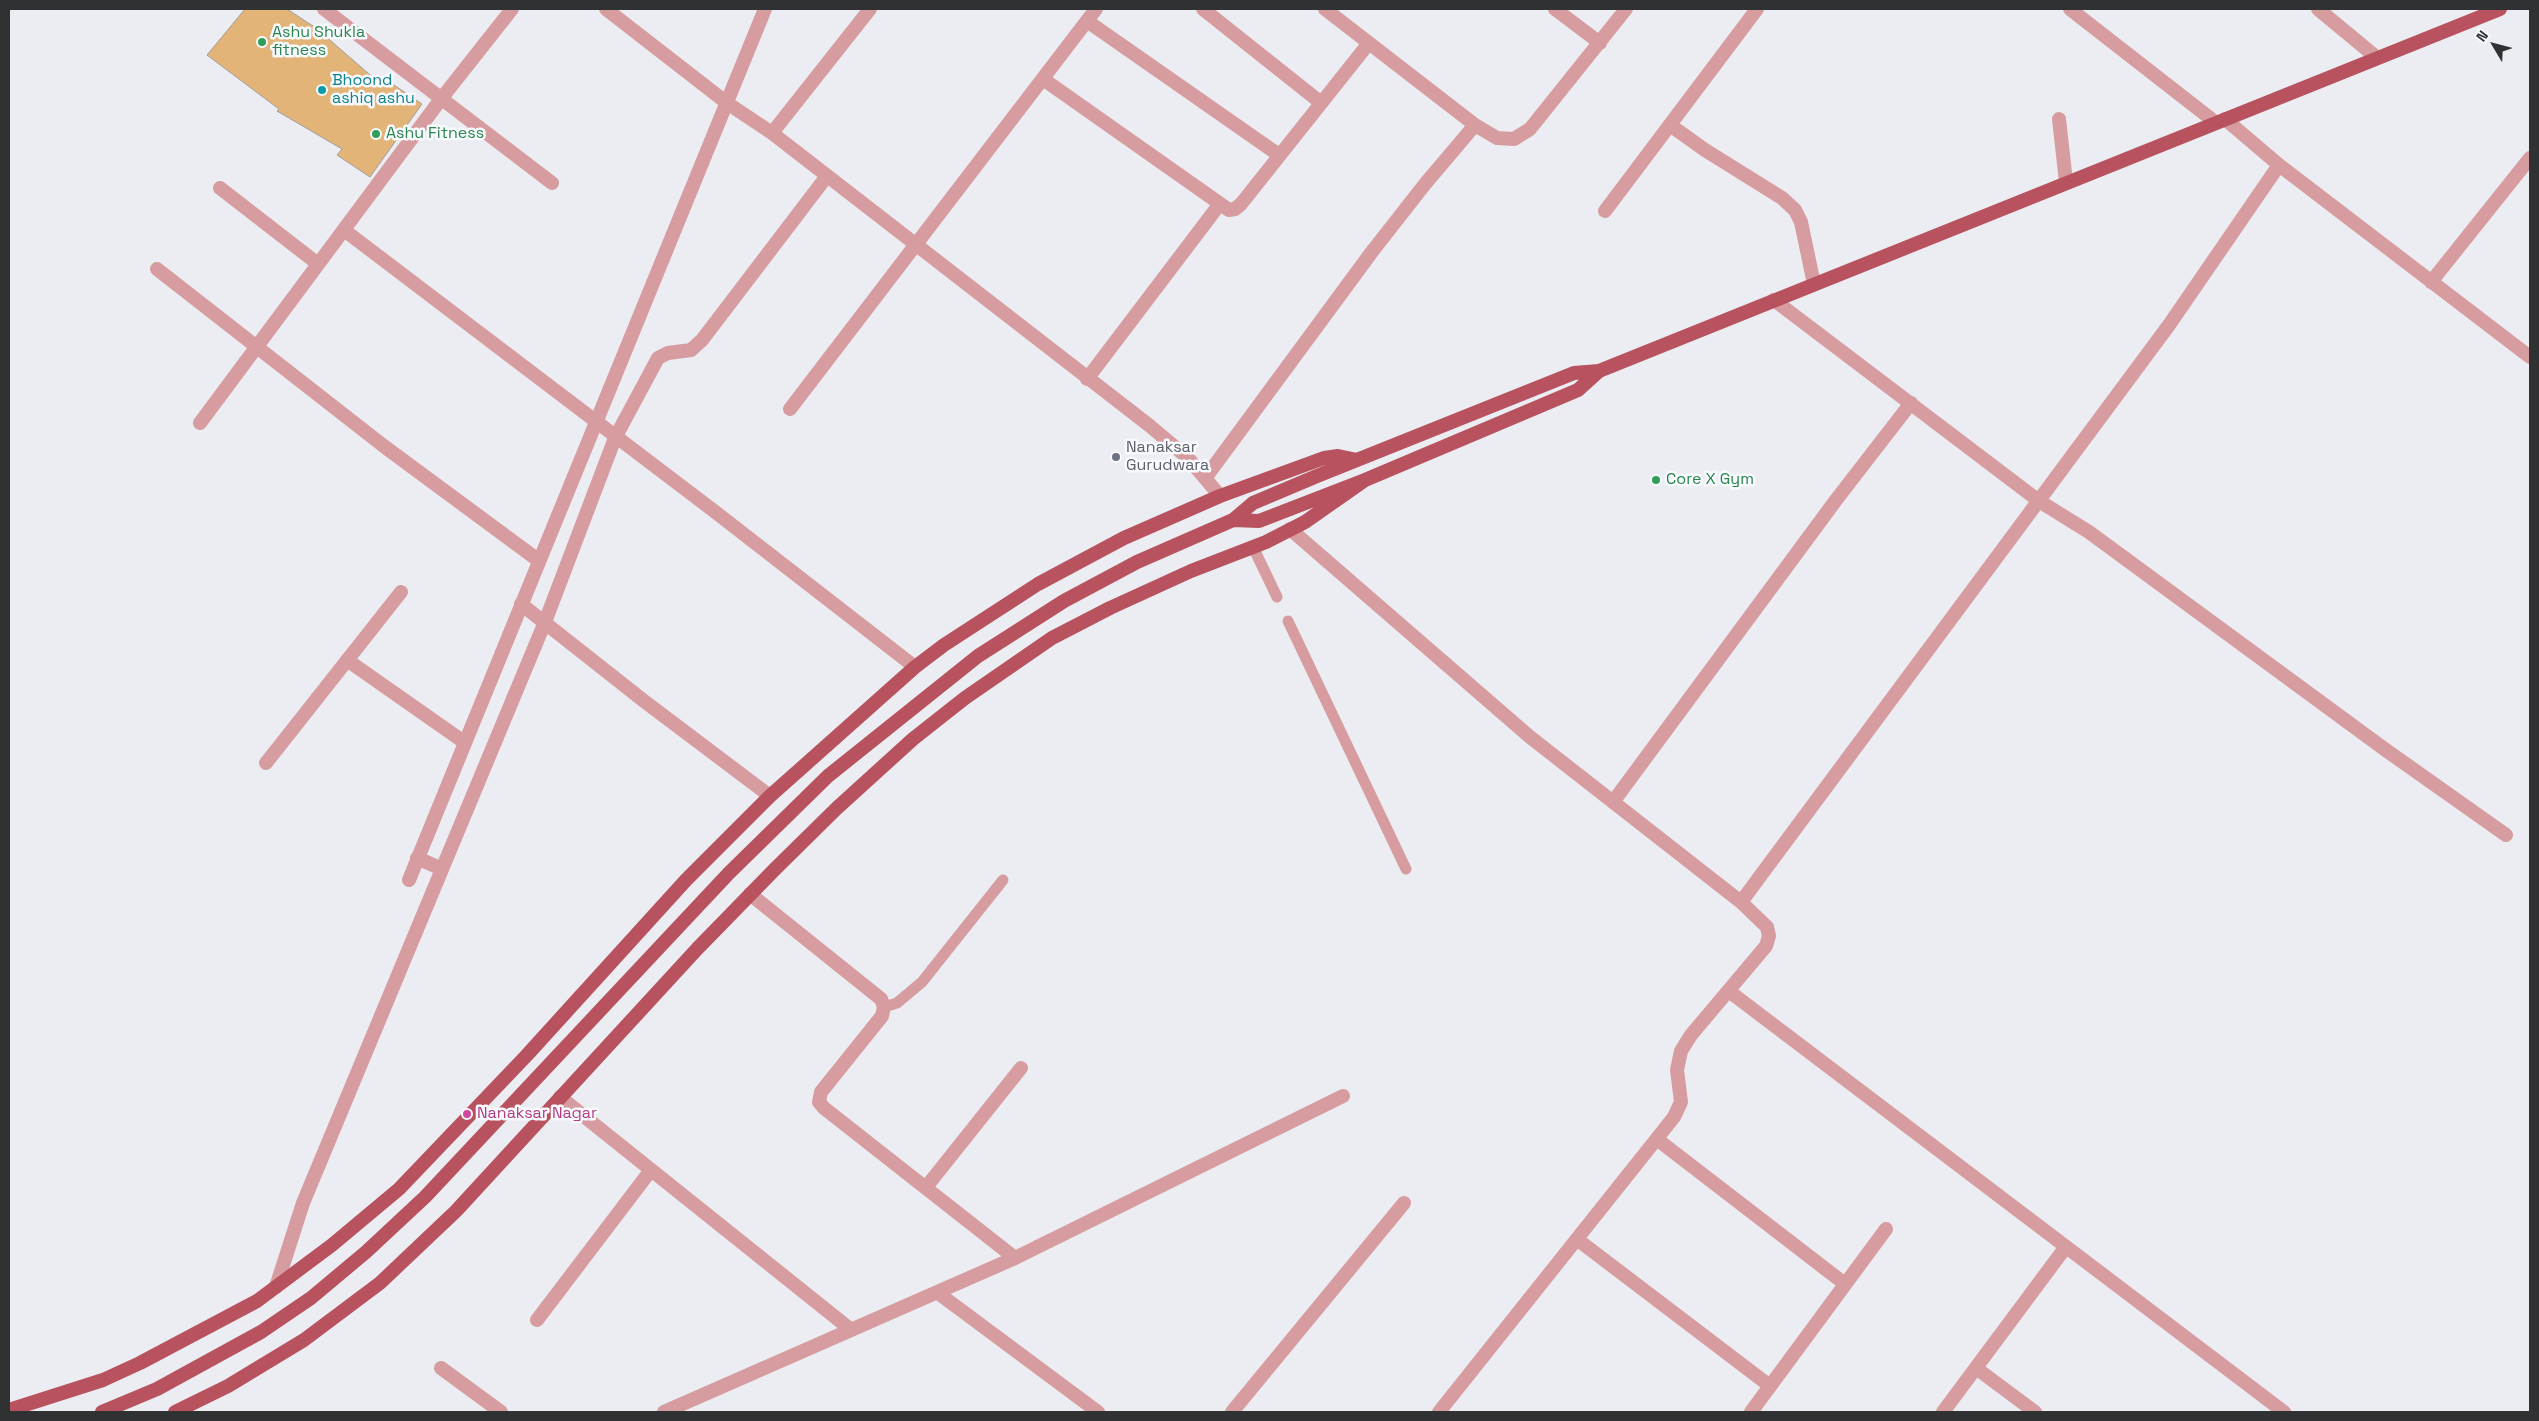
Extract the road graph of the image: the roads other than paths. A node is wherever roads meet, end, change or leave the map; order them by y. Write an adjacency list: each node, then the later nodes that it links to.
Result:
1 (324, 9): 20 (street)
2 (512, 9): 20 (street)
3 (606, 9): 22 (street)
4 (764, 9): 22 (street)
5 (870, 9): 27 (street)
6 (1096, 9): 15 (street)
7 (1203, 9): 21 (street)
8 (1325, 9): 16 (street)
9 (1555, 9): 17 (street)
10 (1626, 9): 17 (street)
11 (1757, 9): 26 (street)
12 (2070, 9): 24 (street)
13 (2318, 9): 18 (street)
14 (2500, 9): 18 (main road)
15 (1087, 21): 19 (street); 28 (street)
16 (1369, 43): 21 (street); 25 (street)
17 (1600, 43): 25 (street)
18 (2376, 57): 24 (main road)
19 (1043, 79): 35 (street); 38 (street)
20 (441, 99): 32 (street); 37 (street)
21 (1320, 102): 28 (street)
22 (727, 103): 27 (street); 51 (street)
23 (2059, 119): 33 (street)
24 (2220, 121): 30 (street); 33 (main road)
25 (1475, 125): 56 (street)
26 (1670, 125): 36 (street); 42 (street)
27 (772, 133): 31 (street)
28 (1279, 155): 35 (street)
29 (2530, 158): 41 (street)
30 (2279, 165): 41 (street); 59 (street)
31 (827, 176): 38 (street); 54 (street)
32 (552, 182)
33 (2066, 182): 42 (main road)
34 (220, 188): 39 (street)
35 (1219, 205): 47 (street)
36 (1605, 211)
37 (344, 230): 39 (street); 51 (street)
38 (916, 245): 47 (street); 50 (street)
39 (318, 264): 44 (street)
40 (157, 268): 44 (street)
41 (2431, 282): 45 (street)
42 (1814, 284): 43 (main road)
43 (1774, 300): 46 (main road); 48 (street)
44 (256, 348): 53 (street); 63 (street)
45 (2530, 358)
46 (1599, 371): 49 (main road); 52 (main road)
47 (1087, 379): 56 (street)
48 (1911, 403): 59 (street); 74 (street)
49 (1496, 404): 52 (main road); 55 (main road)
50 (790, 408)
51 (595, 421): 54 (street); 63 (street)
52 (1503, 422): 57 (main road)
53 (200, 423)
54 (615, 438): 68 (street); 70 (street)
55 (1357, 460): 58 (main road); 60 (main road)
56 (1206, 478): 58 (street)
57 (1365, 480): 60 (main road); 61 (main road)
58 (1220, 496): 70 (main road)
59 (2039, 501): 75 (street); 82 (street)
60 (1233, 520): 105 (main road)
61 (1290, 529): 62 (main road); 74 (street)
62 (1253, 547): 65 (lane); 81 (main road)
63 (538, 560): 66 (street)
64 (401, 592): 69 (street)
65 (1277, 596)
66 (520, 604): 68 (street); 71 (street)
67 (1288, 621): 78 (lane)
68 (545, 622): 73 (street); 77 (street)
69 (347, 660): 71 (street); 72 (street)
70 (915, 667): 73 (main road)
71 (464, 742): 76 (street)
72 (266, 763)
73 (770, 796): 97 (main road)
74 (1613, 802): 82 (street)
75 (2506, 835)
76 (417, 858): 77 (street); 79 (street)
77 (442, 869): 97 (street)
78 (1406, 869)
79 (409, 880)
80 (1003, 880): 84 (lane)
81 (750, 894): 84 (street); 87 (main road)
82 (1741, 902): 83 (street)
83 (1730, 992): 88 (street); 94 (street)
84 (884, 1007): 90 (street)
85 (1021, 1068): 90 (street)
86 (1343, 1096): 95 (street)
87 (560, 1097): 89 (street); 106 (main road)
88 (1658, 1140): 93 (street); 96 (street)
89 (651, 1170): 99 (street); 100 (street)
90 (926, 1186): 95 (street)
91 (1404, 1203): 110 (street)
92 (1886, 1229): 96 (street)
93 (1578, 1240): 103 (street); 111 (street)
94 (2065, 1248): 102 (street); 115 (street)
95 (1015, 1258): 98 (street)
96 (1845, 1284): 103 (street)
97 (276, 1286): 104 (main road)
98 (938, 1293): 100 (street); 109 (street)
99 (537, 1320)
100 (850, 1329): 108 (street)
101 (441, 1368): 107 (street)
102 (1976, 1368): 113 (street); 114 (street)
103 (1770, 1386): 112 (street)
104 (9, 1410)
105 (102, 1412)
106 (175, 1412)
107 (501, 1412)
108 (664, 1412)
109 (1098, 1412)
110 (1232, 1412)
111 (1439, 1412)
112 (1751, 1412)
113 (1943, 1412)
114 (2035, 1412)
115 (2284, 1412)

